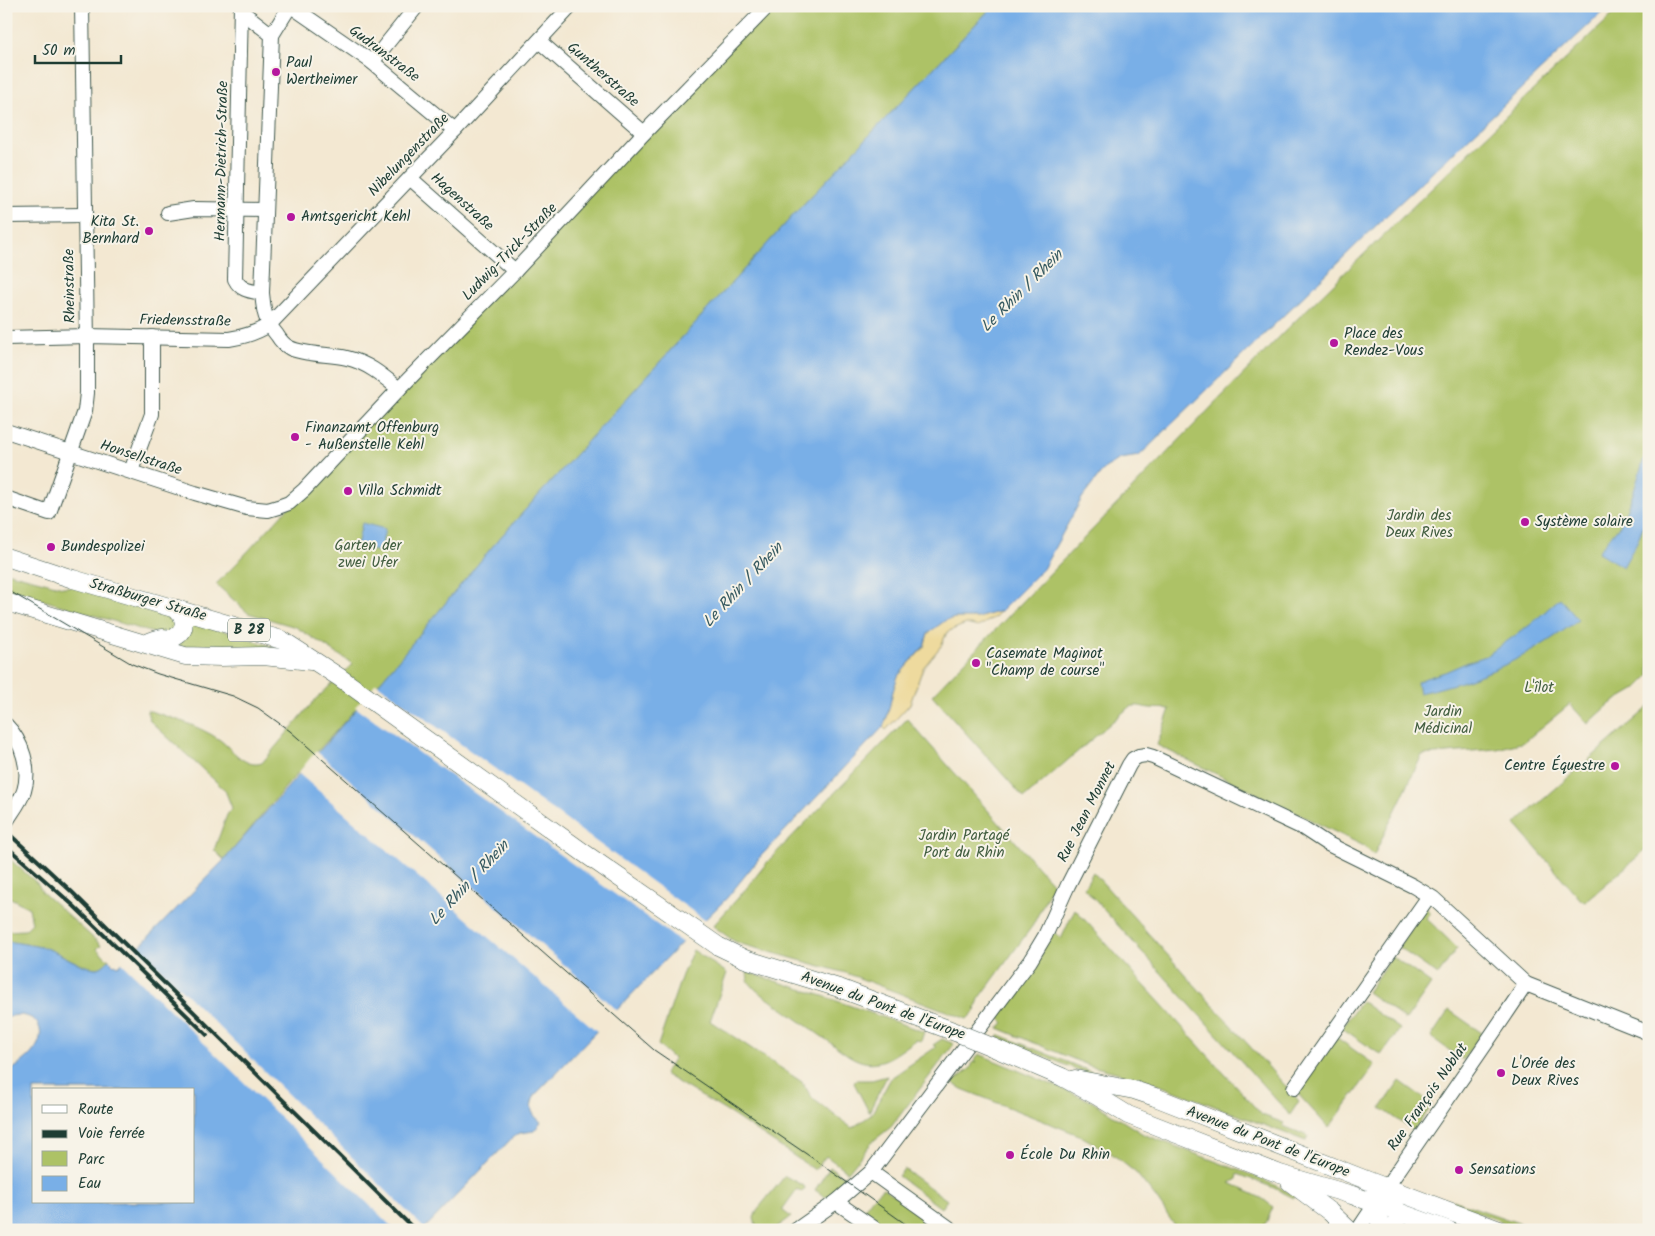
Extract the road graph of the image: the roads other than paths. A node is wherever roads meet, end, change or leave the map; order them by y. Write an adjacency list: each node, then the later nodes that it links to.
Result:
1 (82, 6): 16 (street, Rheinstraße)
2 (290, 6): 7 (street); 9 (street, Gudrunstraße)
3 (417, 6): 9 (street)
4 (571, 6): 8 (street, Nibelungenstraße)
5 (768, 6): 11 (street, Ludwig-Trick-Straße)
6 (241, 9): 7 (street); 13 (street, Hermann-Dietrich-Straße)
7 (272, 35): 14 (street)
8 (540, 41): 10 (street, Nibelungenstraße); 11 (street, Guntherstraße)
9 (372, 62): 10 (street, Gudrunstraße)
10 (455, 131): 12 (street, Nibelungenstraße)
11 (644, 134): 18 (street, Ludwig-Trick-Straße)
12 (410, 178): 18 (street, Hagenstraße); 20 (street, Nibelungenstraße)
13 (237, 209): 14 (street); 15 (street); 19 (street, Hermann-Dietrich-Straße)
14 (265, 210): 19 (street)
15 (168, 213)
16 (85, 215): 17 (street); 21 (street, Rheinstraße)
17 (6, 216)
18 (515, 271): 24 (street, Ludwig-Trick-Straße)
19 (262, 292): 20 (street)
20 (268, 325): 22 (street, Friedensstraße); 24 (street)
21 (87, 336): 22 (street, Friedensstraße); 23 (street, Friedensstraße); 26 (street, Rheinstraße)
22 (152, 337): 27 (street)
23 (6, 338)
24 (399, 390): 29 (street, Ludwig-Trick-Straße)
25 (6, 431): 26 (street, Honsellstraße)
26 (69, 452): 27 (street, Honsellstraße); 28 (street, Rheinstraße)
27 (131, 471): 29 (street, Honsellstraße)
28 (6, 498)
29 (268, 510)
30 (6, 557): 32 (main road, Straßburger Straße / B 28)
31 (6, 602): 33 (main road, Straßburger Straße / B 28)
32 (178, 609): 33 (main road); 34 (main road, Straßburger Straße / B 28)
33 (145, 643): 34 (main road, Straßburger Straße / B 28)
34 (314, 662): 36 (main road, Straßburger Straße)
35 (6, 725): 37 (street)
36 (527, 811): 41 (main road, Avenue du Pont de l'Europe, bridge)
37 (6, 822)
38 (1430, 896): 39 (street, Rue Jean Monnet); 42 (street); 43 (street, Rue Jean Monnet)
39 (1526, 984): 40 (street); 46 (street, Rue François Noblat)
40 (1645, 1029)
41 (1062, 1077): 44 (main road, Avenue du Pont de l'Europe); 45 (main road, Avenue du Pont de l'Europe)
42 (1294, 1088)
43 (871, 1172): 47 (street, Rue Jean Monnet); 52 (street)
44 (1280, 1174): 48 (main road); 53 (main road)
45 (1368, 1181): 46 (main road, Avenue du Pont de l'Europe); 48 (main road)
46 (1386, 1187): 48 (street, Rue François Noblat); 49 (main road); 58 (main road, Avenue du Pont de l'Europe)
47 (836, 1202): 50 (street, Rue Jean Monnet); 51 (street)
48 (1375, 1204): 49 (main road); 54 (street, Rue François Noblat); 55 (main road)
49 (1398, 1212): 56 (main road); 57 (main road)
50 (796, 1230)
51 (877, 1230)
52 (952, 1230)
53 (1349, 1230)
54 (1358, 1230)
55 (1382, 1230)
56 (1396, 1230)
57 (1448, 1230)
58 (1499, 1230)

